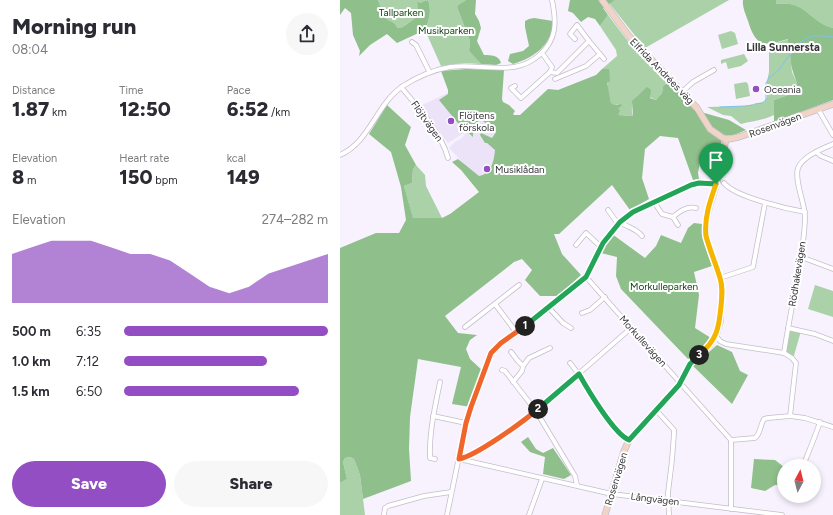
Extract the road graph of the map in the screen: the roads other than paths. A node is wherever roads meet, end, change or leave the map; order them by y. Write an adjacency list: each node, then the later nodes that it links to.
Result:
1 (552, 0): 6 (street)
2 (602, 0): 15 (street, Elfrida Andrées väg)
3 (575, 39): 4 (street)
4 (589, 41): 7 (street); 11 (street)
5 (412, 42): 10 (street)
6 (542, 53): 10 (street); 11 (street)
7 (600, 54): 8 (street); 12 (street)
8 (604, 59)
9 (714, 70): 15 (street)
10 (429, 72): 14 (street)
11 (550, 72): 13 (street)
12 (554, 79)
13 (515, 86)
14 (401, 87): 22 (street); 23 (street, Flöjtvägen)
15 (682, 92): 19 (street, Elfrida Andrées väg)
16 (833, 104): 17 (street, Rosenvägen)
17 (818, 109): 18 (street); 19 (street, Rosenvägen)
18 (833, 135)
19 (726, 139): 26 (street, Rosenvägen)
20 (833, 144): 21 (street, Rödhakevägen)
21 (816, 152): 24 (street); 31 (street, Rödhakevägen)
22 (340, 155)
23 (448, 158)
24 (833, 161)
25 (724, 183): 28 (street)
26 (716, 184): 27 (street); 41 (street, Rosenvägen)
27 (654, 202): 32 (street); 33 (street)
28 (765, 203): 31 (street); 41 (street)
29 (696, 208): 32 (street)
30 (608, 210): 33 (street)
31 (805, 212): 38 (street, Rödhakevägen)
32 (673, 217): 34 (street)
33 (619, 223): 35 (street); 37 (street)
34 (678, 225)
35 (642, 236)
36 (576, 245): 37 (street)
37 (601, 247): 40 (street)
38 (801, 257): 39 (street); 50 (street, Rödhakevägen)
39 (833, 269)
40 (586, 277): 43 (street, Morkullevägen); 45 (street)
41 (720, 278): 52 (street, Rosenvägen)
42 (519, 286): 44 (street)
43 (605, 298): 46 (street); 49 (street, Morkullevägen)
44 (495, 304): 47 (street); 51 (street)
45 (549, 308): 48 (street); 51 (street)
46 (582, 314)
47 (465, 327)
48 (571, 328)
49 (631, 328): 60 (street); 63 (street, Morkullevägen)
50 (788, 328): 53 (street); 56 (street, Rödhakevägen)
51 (516, 332): 69 (street)
52 (716, 336): 56 (street); 63 (street, Rosenvägen)
53 (833, 341)
54 (550, 348): 58 (street)
55 (511, 352): 58 (street)
56 (784, 353): 67 (street)
57 (570, 363): 60 (street)
58 (524, 366): 62 (street)
59 (502, 370): 62 (street)
60 (579, 374): 65 (street); 71 (street)
61 (440, 382): 66 (street)
62 (513, 382): 65 (street)
63 (680, 382): 64 (street, Rosenvägen); 72 (street, Morkullevägen)
64 (656, 410): 71 (street, Rosenvägen); 80 (street)
65 (536, 411): 74 (street); 77 (street)
66 (433, 416): 69 (street); 73 (street)
67 (790, 416): 68 (street); 72 (street)
68 (820, 422): 70 (street); 75 (street)
69 (466, 423): 74 (street)
70 (833, 427)
71 (629, 440): 79 (street, Rosenvägen)
72 (731, 440): 81 (street)
73 (435, 458)
74 (459, 459): 76 (street, Långvägen); 78 (street)
75 (805, 459)
76 (542, 479): 77 (street, Långvägen); 84 (street)
77 (577, 485): 79 (street, Långvägen)
78 (451, 492): 82 (street); 83 (street)
79 (612, 494): 80 (street, Långvägen); 85 (street, Rosenvägen)
80 (668, 500): 81 (street, Långvägen); 86 (street)
81 (731, 509): 87 (street, Långvägen)
82 (384, 515)
83 (447, 515)
84 (529, 515)
85 (605, 515)
86 (669, 515)
87 (776, 515): 88 (street, Långvägen)
88 (782, 515)

